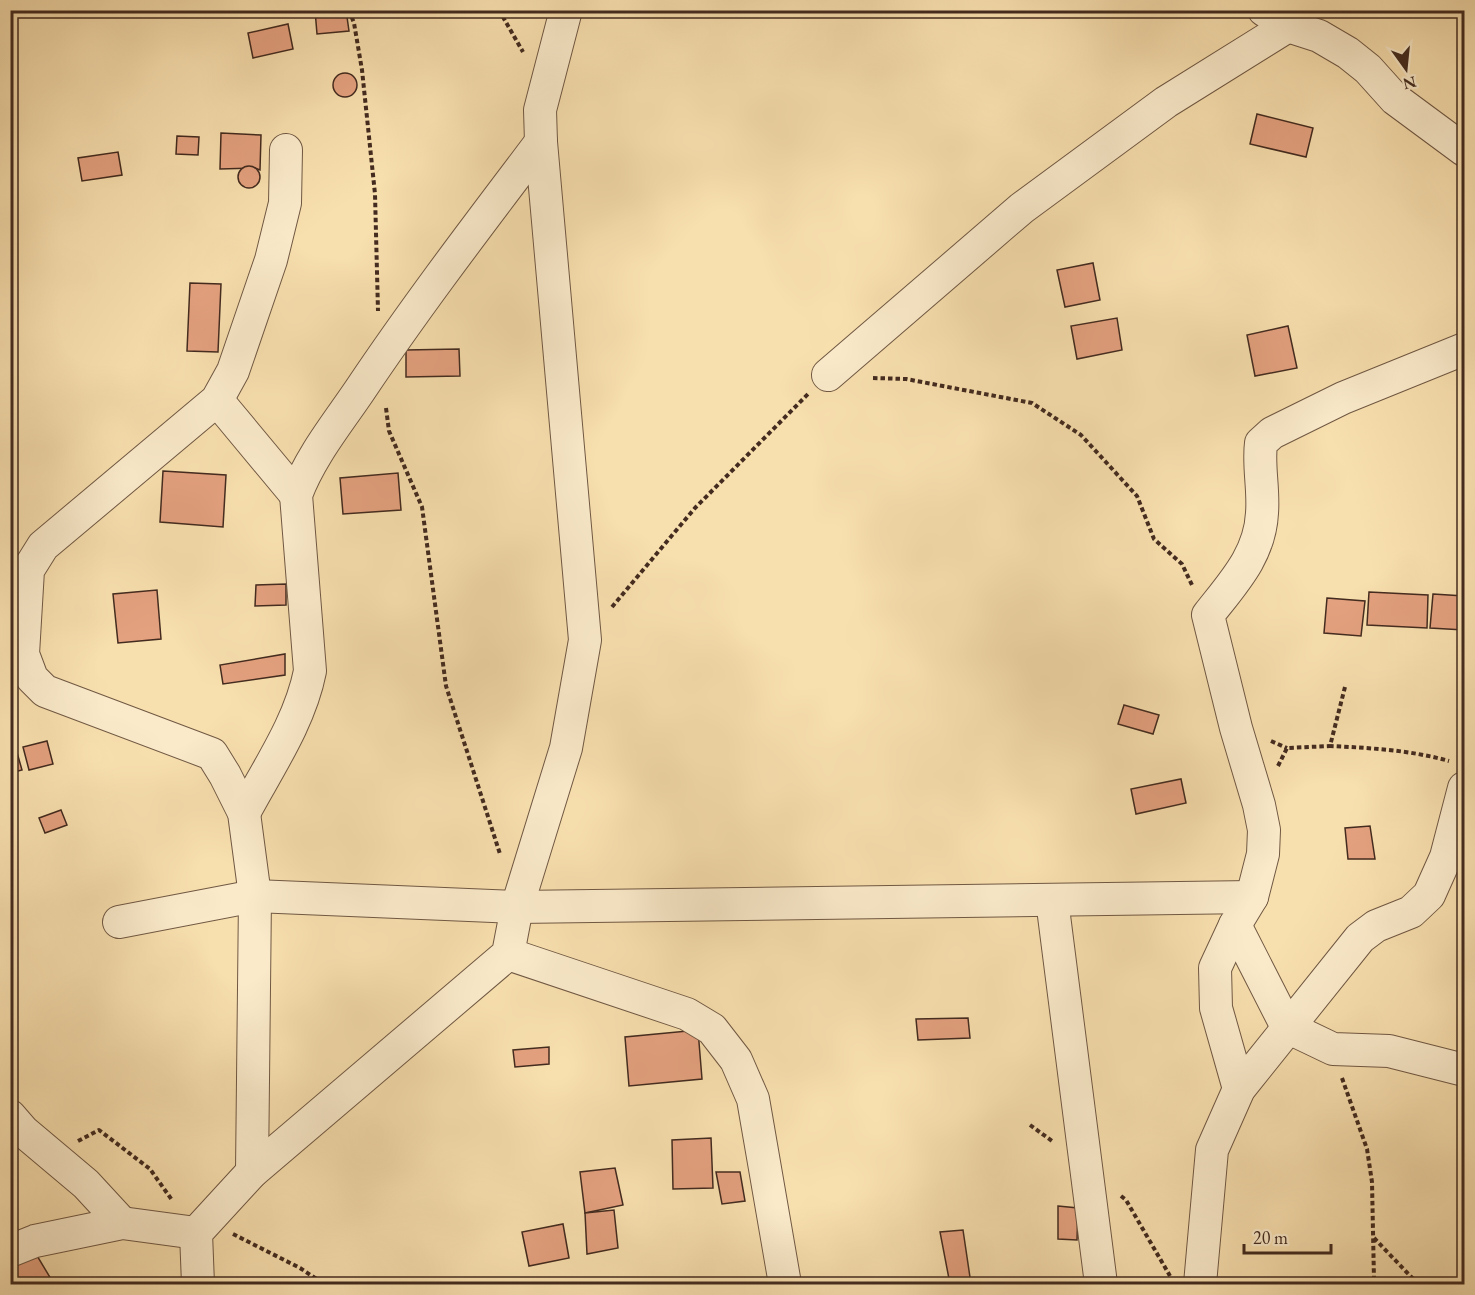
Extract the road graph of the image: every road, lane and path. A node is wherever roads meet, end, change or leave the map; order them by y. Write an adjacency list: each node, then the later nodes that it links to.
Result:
1 (350, 10): 7 (path)
2 (566, 10): 4 (street)
3 (1276, 18): 6 (street); 10 (street)
4 (541, 142): 9 (street); 14 (street)
5 (286, 150): 11 (street)
6 (1464, 150)
7 (378, 314)
8 (1464, 350): 13 (street)
9 (379, 361): 12 (street); 20 (path)
10 (828, 375): 13 (path); 14 (path)
11 (217, 400): 12 (street); 19 (street)
12 (296, 495): 19 (street)
13 (1208, 615): 18 (street)
14 (585, 640): 24 (street)
15 (1345, 687): 16 (path)
16 (1330, 746): 17 (path); 18 (path)
17 (1459, 775): 28 (street)
18 (1259, 805): 22 (street)
19 (244, 813): 21 (street)
20 (503, 863)
21 (255, 896): 24 (street); 25 (street); 33 (street)
22 (1252, 897): 23 (street); 26 (street)
23 (1052, 900): 24 (street); 41 (street)
24 (517, 907): 27 (street)
25 (119, 921)
26 (1235, 925): 28 (street); 31 (street)
27 (508, 954): 33 (street); 40 (street)
28 (1287, 1027): 29 (street); 31 (street)
29 (1333, 1049): 30 (street); 36 (path)
30 (1464, 1070)
31 (1239, 1089): 42 (street)
32 (10, 1116): 34 (street)
33 (252, 1172): 35 (street)
34 (122, 1223): 35 (street); 37 (street)
35 (196, 1233): 39 (street)
36 (1373, 1238): 38 (path); 43 (path)
37 (19, 1239)
38 (1374, 1280)
39 (198, 1284)
40 (785, 1284)
41 (1101, 1284)
42 (1200, 1284)
43 (1418, 1284)

